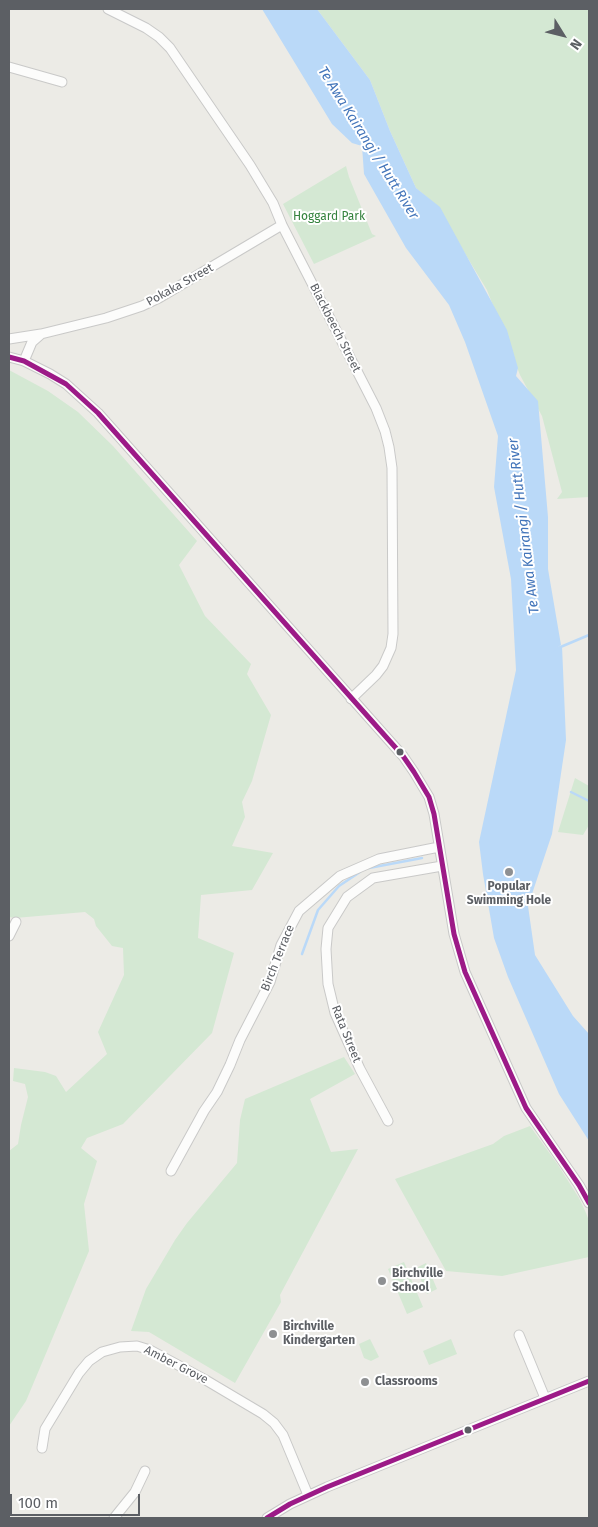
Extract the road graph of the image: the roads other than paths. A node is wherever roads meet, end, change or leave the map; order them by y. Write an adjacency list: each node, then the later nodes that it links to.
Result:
1 (108, 9): 4 (street, Blackbeech Street)
2 (9, 67): 3 (street)
3 (62, 82)
4 (282, 226): 5 (street, Pokaka Street); 9 (street, Blackbeech Street)
5 (41, 334): 6 (street, Pokaka Street); 8 (street)
6 (9, 339)
7 (9, 357): 8 (street)
8 (24, 361): 9 (street)
9 (351, 699): 10 (street)
10 (439, 847): 11 (street); 15 (street, Birch Terrace)
11 (442, 866): 14 (street, Rata Street); 16 (street)
12 (16, 922): 13 (street)
13 (9, 936)
14 (388, 1121)
15 (171, 1171)
16 (589, 1203)
17 (519, 1335): 19 (street)
18 (589, 1381): 19 (street)
19 (545, 1398): 22 (street)
20 (42, 1448): 22 (street, Amber Grove)
21 (146, 1471): 23 (street)
22 (308, 1495): 24 (street)
23 (114, 1518)
24 (267, 1518)

